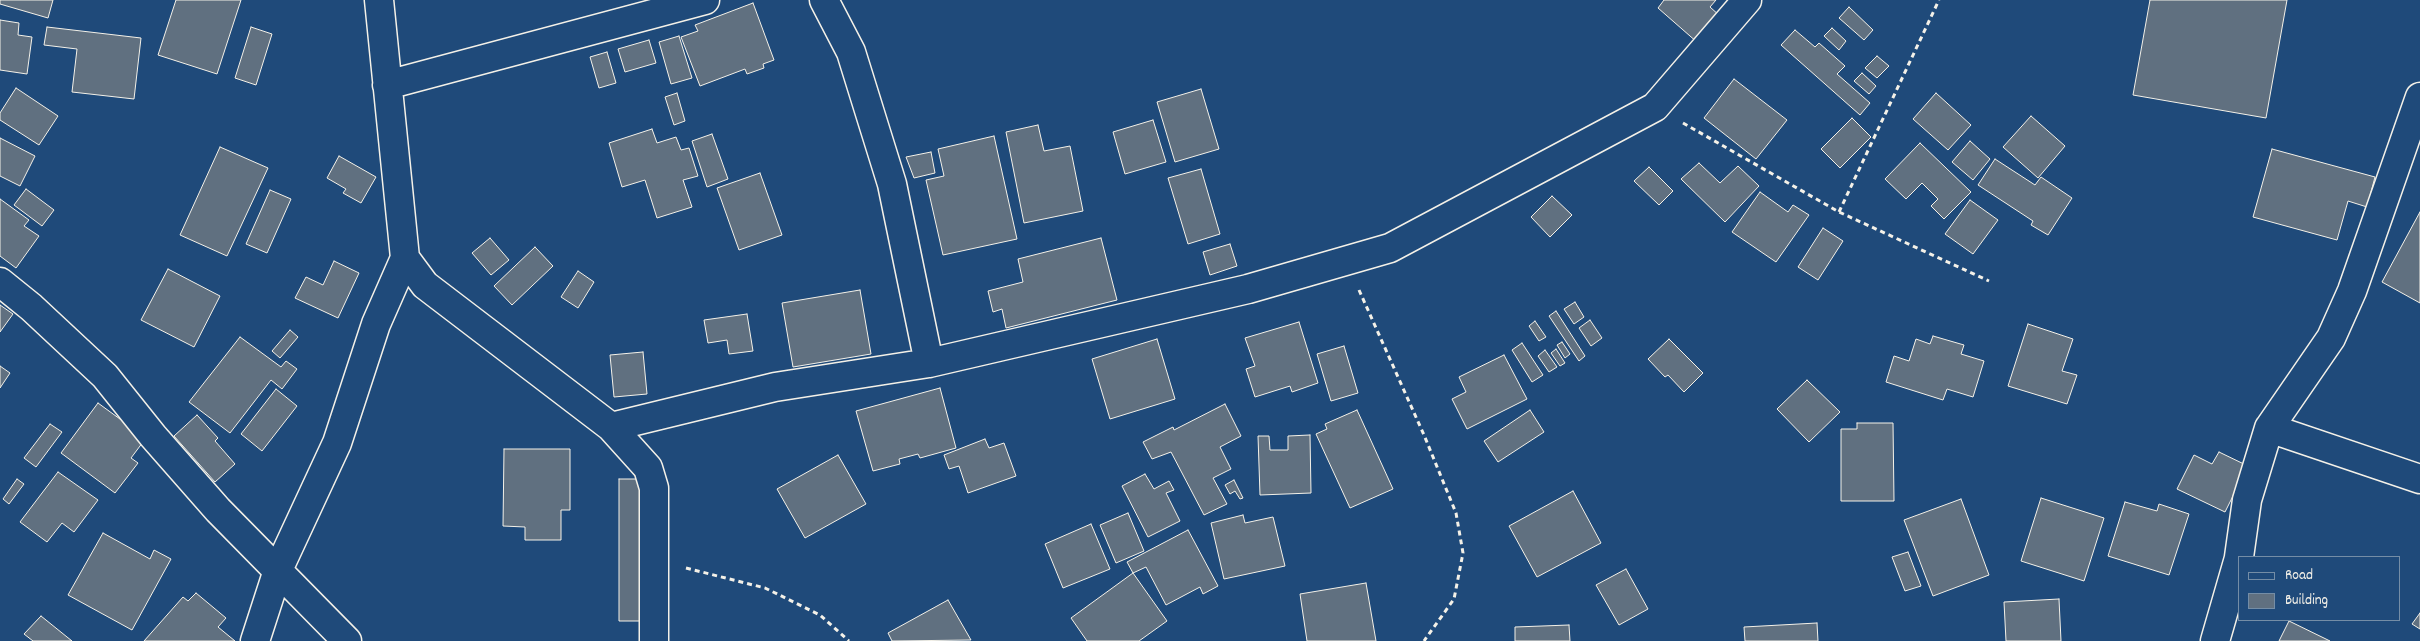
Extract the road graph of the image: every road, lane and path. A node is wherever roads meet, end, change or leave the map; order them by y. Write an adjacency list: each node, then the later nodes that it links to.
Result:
1 (379, 0): 6 (street)
2 (705, 0): 6 (street)
3 (824, 0): 14 (street)
4 (1747, 0): 8 (street)
5 (1939, 0): 9 (path)
6 (386, 85): 10 (street)
7 (2420, 97): 16 (street)
8 (1655, 108): 9 (path); 11 (street)
9 (1839, 212): 12 (path)
10 (405, 258): 15 (street); 21 (street)
11 (1346, 262): 14 (street); 26 (path)
12 (1989, 281)
13 (0, 282): 21 (street)
14 (928, 363): 15 (street)
15 (611, 427): 19 (street)
16 (2269, 428): 17 (street); 18 (street)
17 (2420, 479)
18 (2239, 556)
19 (654, 560): 24 (street); 25 (path)
20 (2238, 561): 27 (street)
21 (278, 570): 22 (street); 23 (street)
22 (255, 641)
23 (347, 641)
24 (654, 641)
25 (850, 641)
26 (1424, 641)
27 (2215, 641)

